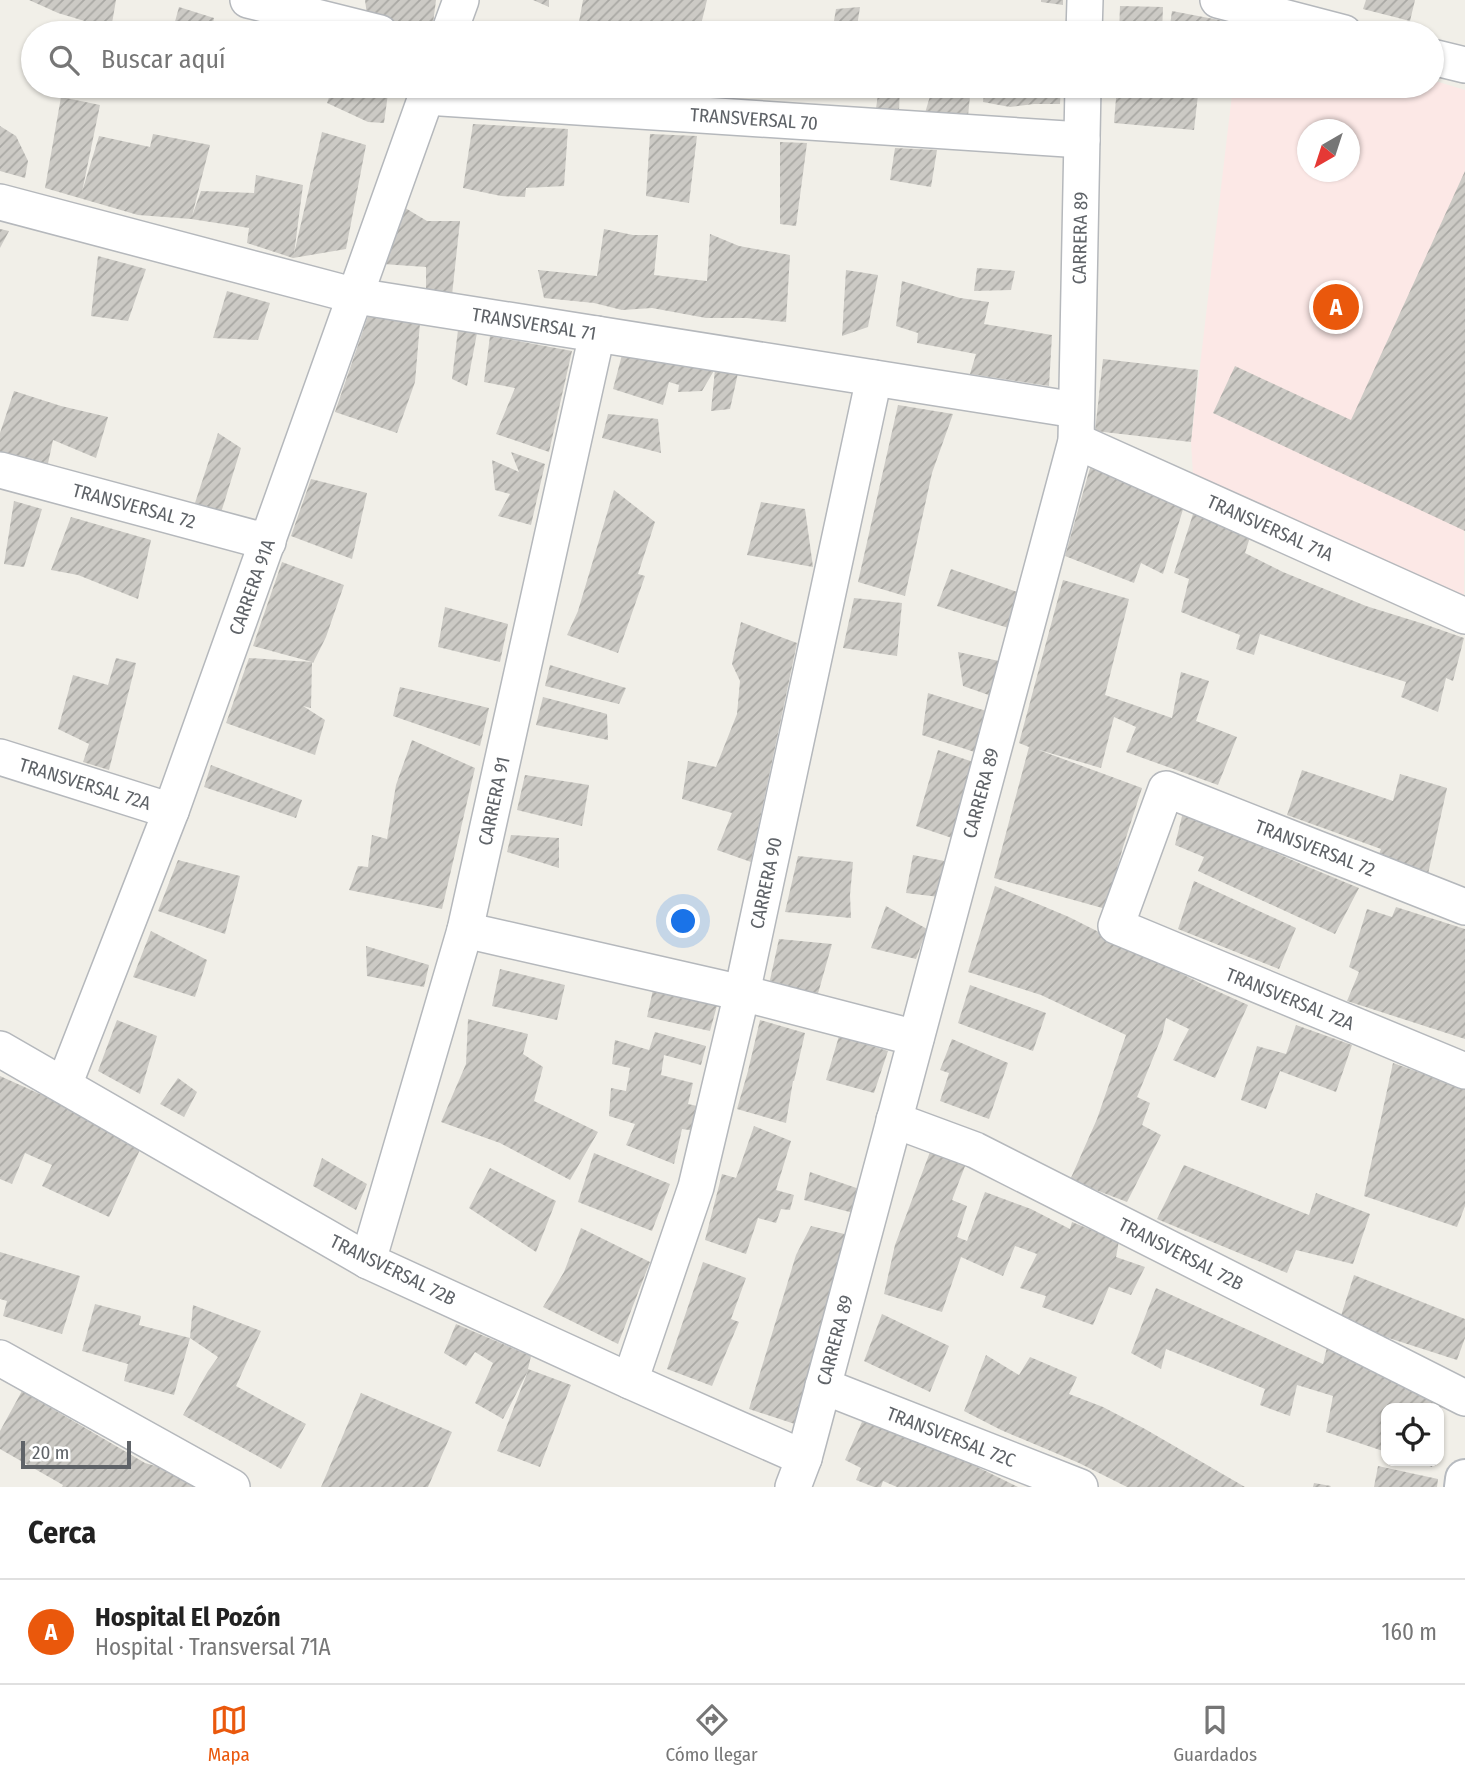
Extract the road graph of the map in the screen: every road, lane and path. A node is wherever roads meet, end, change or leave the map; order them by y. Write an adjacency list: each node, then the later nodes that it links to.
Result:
1 (248, 0): 5 (street)
2 (461, 0): 6 (street)
3 (1085, 0): 7 (street)
4 (1218, 0): 8 (street)
5 (332, 21)
6 (453, 21)
7 (1084, 21)
8 (1298, 21)
9 (1444, 60): 10 (street)
10 (1465, 65)
11 (426, 98): 16 (street, CARRERA 91A)
12 (510, 98): 14 (street, TRANSVERSAL 70)
13 (1083, 98): 14 (street, CARRERA 89)
14 (1082, 140): 19 (street, CARRERA 89)
15 (0, 202): 16 (street, TRANSVERSAL 71)
16 (356, 296): 17 (street, TRANSVERSAL 71); 21 (street, CARRERA 91A)
17 (597, 334): 18 (street, TRANSVERSAL 71); 27 (street, CARRERA 91)
18 (874, 378): 19 (street, TRANSVERSAL 71); 28 (street, CARRERA 90)
19 (1076, 425): 22 (street, TRANSVERSAL 71A); 29 (street, CARRERA 89)
20 (0, 470): 21 (street, TRANSVERSAL 72)
21 (268, 542): 24 (street, CARRERA 91A)
22 (1465, 616)
23 (0, 757): 24 (street, TRANSVERSAL 72A)
24 (171, 811): 32 (street, CARRERA 91A)
25 (1465, 906): 26 (street, TRANSVERSAL 72)
26 (1115, 926): 31 (street, TRANSVERSAL 72A)
27 (465, 930): 28 (street); 34 (street, CARRERA 91)
28 (742, 993): 29 (street); 36 (street, CARRERA 90)
29 (916, 1038): 33 (street, CARRERA 89)
30 (0, 1049): 32 (street, TRANSVERSAL 72B)
31 (1465, 1071)
32 (64, 1085): 34 (street, TRANSVERSAL 72B)
33 (894, 1120): 37 (street, CARRERA 89); 38 (street, TRANSVERSAL 72B)
34 (368, 1261): 36 (street, TRANSVERSAL 72B)
35 (0, 1358): 41 (street)
36 (629, 1381): 39 (street, TRANSVERSAL 72B)
37 (823, 1386): 39 (street, CARRERA 89); 42 (street, TRANSVERSAL 72C)
38 (1465, 1398)
39 (799, 1473)
40 (1465, 1479): 43 (street)
41 (222, 1485)
42 (1080, 1487)
43 (1464, 1487)

